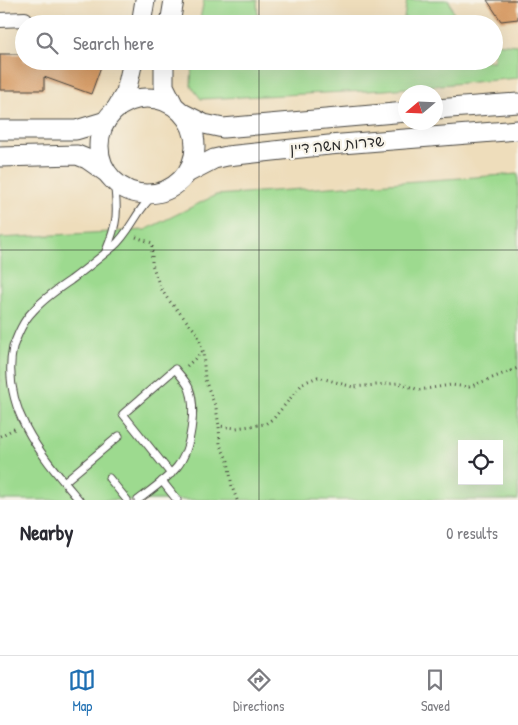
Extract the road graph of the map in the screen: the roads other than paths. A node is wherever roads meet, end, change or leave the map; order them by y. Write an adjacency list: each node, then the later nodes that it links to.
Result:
1 (146, 0): 3 (main road)
2 (174, 0): 4 (main road)
3 (143, 15)
4 (172, 15)
5 (0, 20): 6 (street)
6 (15, 20)
7 (131, 70): 13 (main road)
8 (164, 70): 11 (main road)
9 (518, 103): 10 (main road)
10 (443, 108)
11 (178, 109): 12 (main road, שדרות משה דיין); 13 (main road); 17 (main road)
12 (398, 113)
13 (111, 115): 14 (main road); 18 (main road)
14 (0, 130)
15 (518, 130): 17 (main road, שדרות משה דיין)
16 (0, 157): 18 (main road)
17 (189, 172): 19 (main road)
18 (111, 177): 19 (main road); 20 (lane)
19 (155, 194): 20 (lane)
20 (106, 252): 25 (lane)
21 (119, 436): 25 (lane)
22 (171, 474): 22 (lane); 24 (lane)
23 (109, 478): 27 (lane)
24 (162, 481): 28 (lane); 29 (lane)
25 (64, 482): 26 (lane)
26 (79, 500)
27 (127, 500)
28 (138, 500)
29 (177, 500)

